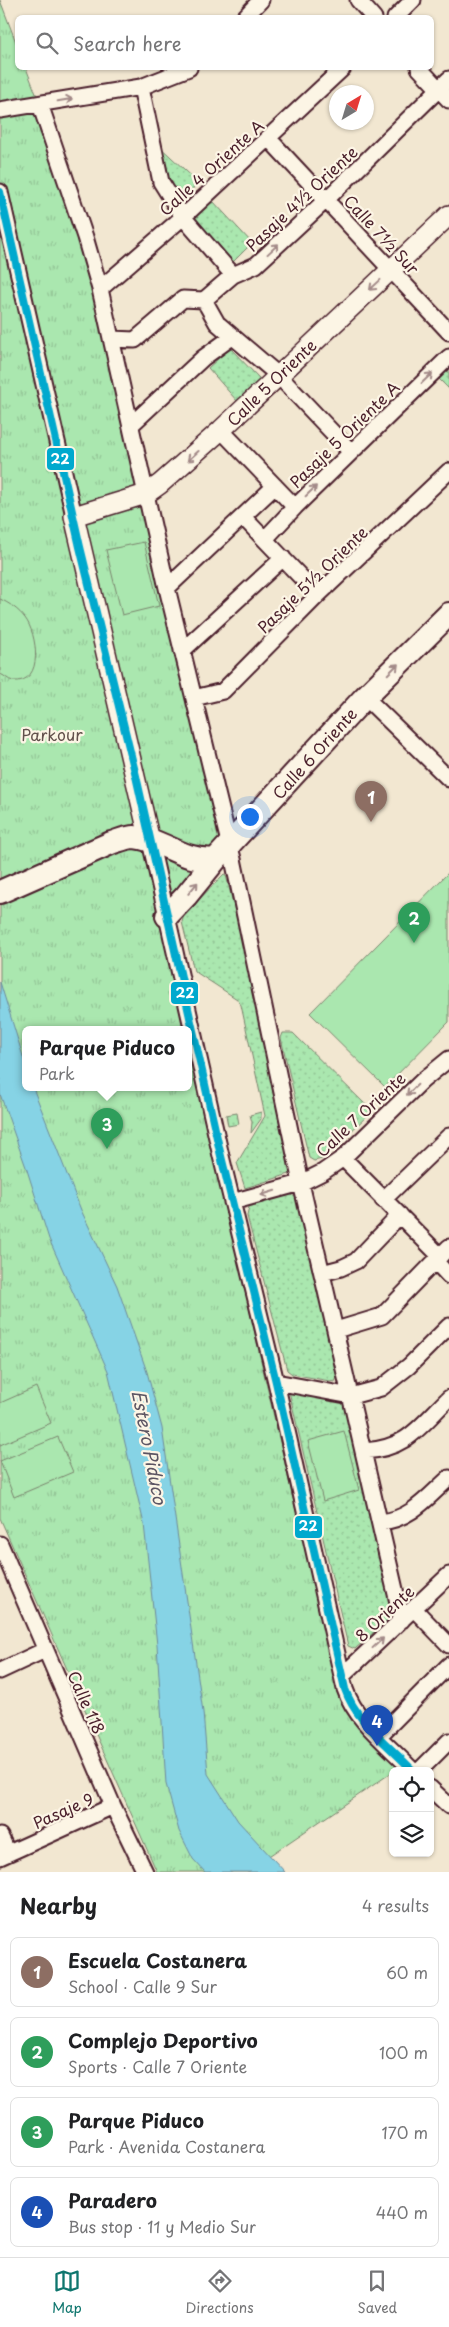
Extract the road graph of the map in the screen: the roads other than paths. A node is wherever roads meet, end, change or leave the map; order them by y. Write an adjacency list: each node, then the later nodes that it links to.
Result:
1 (261, 0): 4 (street)
2 (358, 0): 5 (street)
3 (413, 0): 6 (street)
4 (247, 15)
5 (371, 15)
6 (398, 15)
7 (184, 70): 10 (street)
8 (341, 70): 14 (street, Calle 4 Oriente A)
9 (422, 70): 11 (street)
10 (141, 87): 12 (street, one-way to 10); 18 (street)
11 (446, 89): 16 (street, Pasaje 4½ Oriente)
12 (40, 104): 13 (street); 21 (street)
13 (0, 110)
14 (269, 139): 16 (street, Calle 7½ Sur); 18 (street, Calle 4 Oriente A)
15 (0, 192): 35 (street)
16 (326, 200): 19 (street, Calle 7½ Sur); 20 (street, Pasaje 4½ Oriente, one-way to 16)
17 (449, 215): 19 (street, Calle 5 Oriente)
18 (183, 217): 20 (street); 21 (street, Calle 4 Oriente A)
19 (393, 269): 23 (street, Calle 7½ Sur); 27 (street, Calle 5 Oriente, one-way to 27)
20 (233, 275): 22 (street, Pasaje 4½ Oriente)
21 (100, 289): 25 (street)
22 (204, 300): 24 (street); 25 (street)
23 (449, 332)
24 (232, 337): 27 (street); 28 (street)
25 (111, 339): 28 (street)
26 (449, 357): 30 (street, Pasaje 5 Oriente A, one-way to 26)
27 (278, 375): 29 (street, Calle 5 Oriente); 30 (street)
28 (131, 425): 33 (street)
29 (221, 430): 32 (street); 33 (street, Calle 5 Oriente, one-way to 33)
30 (351, 452): 34 (street, Pasaje 5 Oriente A, one-way to 30)
31 (449, 471): 40 (street, Pasaje 5½ Oriente)
32 (275, 486): 34 (street); 36 (street, Pasaje 5 Oriente A)
33 (146, 494): 35 (street, Calle 5 Oriente); 39 (street)
34 (294, 507): 37 (street, Pasaje 5 Oriente A)
35 (74, 516): 46 (street)
36 (244, 518): 37 (street); 39 (street, Pasaje 5 Oriente A)
37 (265, 539): 38 (street)
38 (283, 558): 40 (street); 42 (street)
39 (167, 588): 42 (street)
40 (318, 595): 44 (street, Pasaje 5½ Oriente)
41 (449, 614): 43 (main road, Calle 6 Oriente, one-way to 41)
42 (182, 651): 44 (street)
43 (365, 697): 45 (street); 47 (main road, Calle 6 Oriente)
44 (194, 698): 47 (street)
45 (449, 779)
46 (150, 842): 47 (main road); 48 (main road); 49 (street)
47 (223, 852): 49 (main road, Calle 6 Oriente, one-way to 47); 53 (street)
48 (0, 892)
49 (167, 916): 55 (street)
50 (446, 1068): 52 (street, Calle 7 Oriente, one-way to 52)
51 (449, 1136): 54 (street)
52 (342, 1158): 53 (street, Calle 7 Oriente); 54 (street)
53 (301, 1182): 55 (street, Calle 7 Oriente, one-way to 55); 58 (street)
54 (383, 1200): 56 (street)
55 (232, 1202): 62 (street)
56 (400, 1216): 57 (street); 58 (street)
57 (441, 1255): 59 (street); 60 (street)
58 (322, 1272): 60 (street)
59 (449, 1276)
60 (336, 1330): 63 (street)
61 (446, 1336): 63 (street)
62 (276, 1382): 63 (street); 76 (street)
63 (351, 1396): 65 (street)
64 (449, 1398): 65 (street)
65 (364, 1452): 67 (street)
66 (449, 1478): 67 (street)
67 (380, 1522): 71 (street)
68 (0, 1544): 73 (street, Calle 118)
69 (449, 1575): 70 (street, 8 Oriente)
70 (414, 1609): 71 (street, 8 Oriente); 72 (street)
71 (402, 1620): 76 (street, 8 Oriente, one-way to 71)
72 (449, 1645)
73 (45, 1650): 75 (street); 82 (street, Calle 118)
74 (449, 1665): 77 (street)
75 (0, 1671)
76 (342, 1676): 77 (street)
77 (379, 1736): 79 (street)
78 (449, 1741): 80 (street)
79 (409, 1767)
80 (423, 1767)
81 (434, 1792): 83 (street)
82 (113, 1806): 85 (street, Pasaje 9); 86 (street, Calle 118)
83 (449, 1806)
84 (0, 1836): 85 (street)
85 (4, 1855)
86 (145, 1872)

